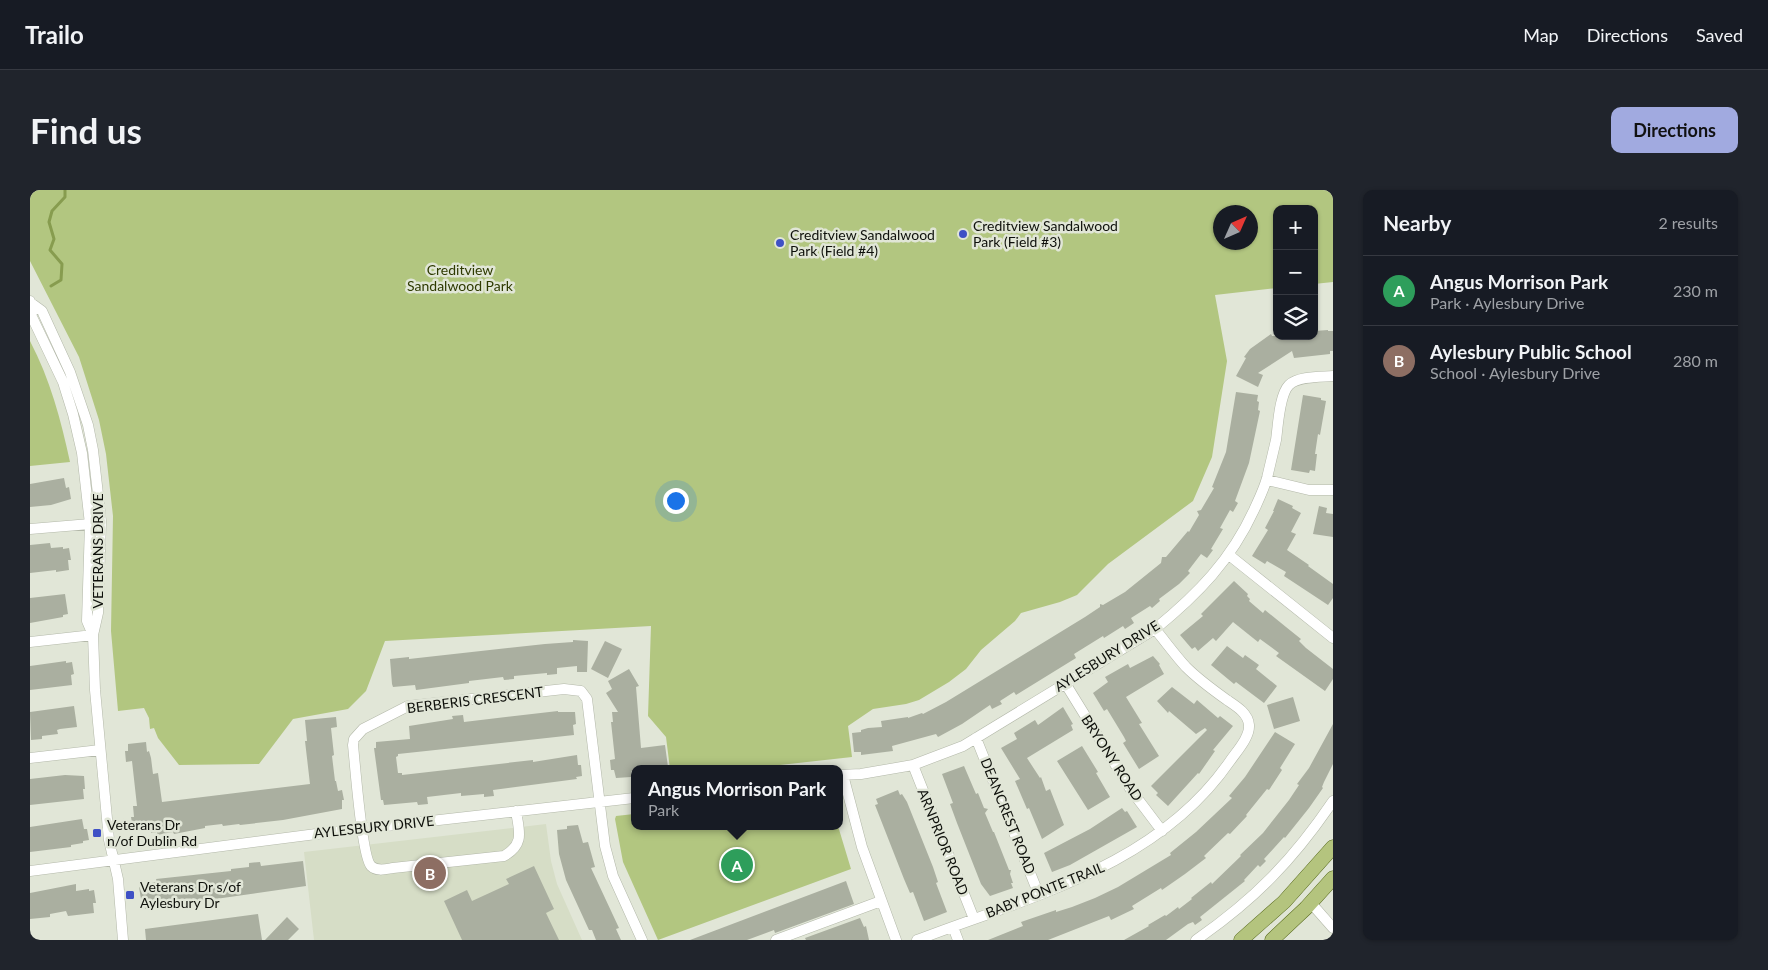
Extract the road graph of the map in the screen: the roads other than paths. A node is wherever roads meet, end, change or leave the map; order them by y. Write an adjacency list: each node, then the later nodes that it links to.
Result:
1 (30, 302): 5 (street, VETERANS DRIVE); 9 (street, VETERANS DRIVE)
2 (1333, 376): 3 (street, AYLESBURY DRIVE)
3 (1267, 480): 4 (street); 7 (street, AYLESBURY DRIVE)
4 (1333, 490)
5 (90, 524): 6 (street); 9 (street, VETERANS DRIVE)
6 (30, 529)
7 (1229, 555): 8 (street, AYLESBURY DRIVE); 10 (street)
8 (1155, 629): 12 (street, AYLESBURY DRIVE); 24 (street, BABY PONTE TRAIL)
9 (93, 634): 11 (street); 14 (street, VETERANS DRIVE)
10 (1333, 638)
11 (30, 642)
12 (1065, 683): 13 (street, AYLESBURY DRIVE); 24 (street, BRYONY ROAD)
13 (976, 738): 16 (street, AYLESBURY DRIVE); 29 (street, DEANCREST ROAD)
14 (100, 750): 15 (street); 26 (street, VETERANS DRIVE)
15 (30, 758)
16 (913, 765): 17 (street, AYLESBURY DRIVE); 32 (street, ARNPRIOR ROAD)
17 (843, 775)
18 (843, 782): 30 (street)
19 (631, 798): 21 (street, AYLESBURY DRIVE)
20 (1333, 801): 41 (street)
21 (599, 802): 22 (street, AYLESBURY DRIVE); 23 (street, BERBERIS CRESCENT); 36 (street)
22 (516, 811): 23 (street, AYLESBURY DRIVE); 23 (street)
23 (362, 828): 26 (street, AYLESBURY DRIVE)
24 (1162, 831): 29 (street, BABY PONTE TRAIL)
25 (1333, 847): 42 (main road)
26 (113, 860): 27 (street, AYLESBURY DRIVE); 35 (street, VETERANS DRIVE)
27 (30, 871)
28 (1333, 878): 31 (main road)
29 (1039, 894): 32 (street, BABY PONTE TRAIL)
30 (881, 901): 37 (street); 38 (street)
31 (1311, 903): 34 (street); 43 (main road)
32 (974, 919): 33 (street, BABY PONTE TRAIL)
33 (953, 926): 39 (street, BABY PONTE TRAIL); 40 (street)
34 (1333, 928)
35 (123, 940)
36 (642, 940)
37 (776, 940)
38 (896, 940)
39 (917, 940)
40 (958, 940)
41 (1196, 940)
42 (1241, 940)
43 (1272, 940)

